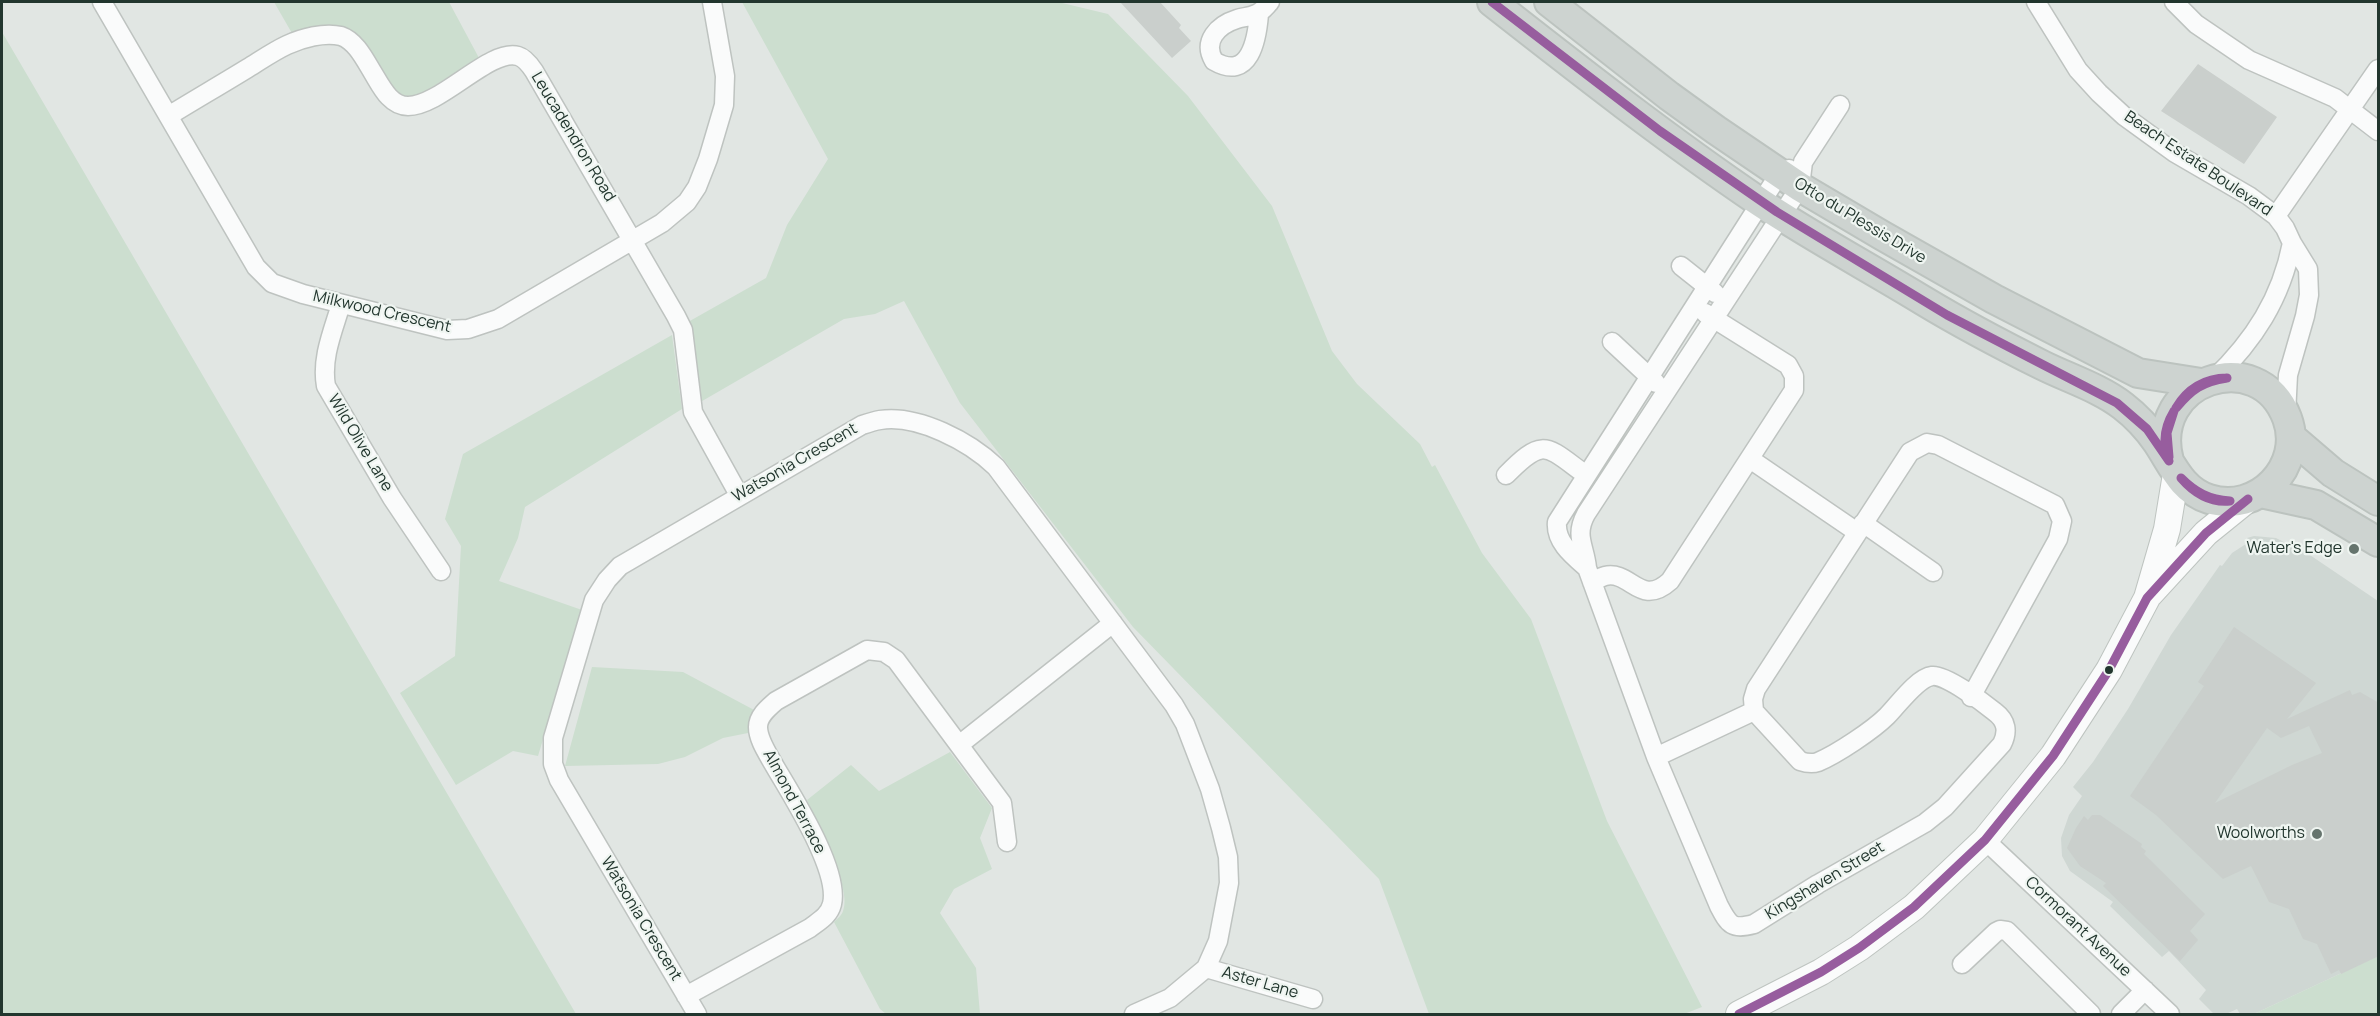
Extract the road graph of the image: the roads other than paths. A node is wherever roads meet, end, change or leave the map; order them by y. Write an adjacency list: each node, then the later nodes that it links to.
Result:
1 (102, 2): 10 (street, Milkwood Crescent)
2 (712, 2): 15 (street, Milkwood Crescent)
3 (1492, 2): 13 (main road)
4 (1549, 2): 12 (main road, Otto du Plessis Drive)
5 (2036, 2): 14 (street, Beach Estate Boulevard)
6 (2174, 2): 9 (street)
7 (2379, 69): 9 (street)
8 (1840, 105): 12 (street, Kingshaven Street)
9 (2351, 108): 11 (street); 14 (street)
10 (170, 115): 15 (street, Leucadendron Road); 20 (street, Milkwood Crescent)
11 (2379, 131)
12 (1795, 174): 13 (street, Kingshaven Street); 25 (main road, Otto du Plessis Drive)
13 (1771, 209): 18 (street, Kingshaven Street); 19 (street, Kingshaven Street); 29 (main road)
14 (2276, 216): 16 (street, Beach Estate Boulevard)
15 (633, 239): 20 (street, Milkwood Crescent); 32 (street)
16 (2292, 243): 25 (street); 27 (street, Beach Estate Boulevard)
17 (1681, 266): 18 (street)
18 (1706, 286): 19 (street); 21 (street, Kingshaven Street)
19 (1726, 301): 22 (street, Kingshaven Street)
20 (341, 304): 37 (street, Wild Olive Lane)
21 (1694, 305): 22 (street); 24 (street, Kingshaven Street)
22 (1714, 319): 26 (street, Kingshaven Street); 28 (street)
23 (1612, 342): 24 (street)
24 (1648, 377): 26 (street); 31 (street, Kingshaven Street)
25 (2207, 381): 27 (main road, Otto du Plessis Drive); 29 (main road)
26 (1667, 392): 39 (street, Kingshaven Street)
27 (2288, 426): 33 (main road); 34 (main road, Otto du Plessis Drive)
28 (1750, 459): 35 (street); 39 (street)
29 (2172, 468): 33 (main road); 40 (street)
30 (1506, 475): 31 (street)
31 (1586, 475): 39 (street, Kingshaven Street)
32 (739, 495): 41 (street, Watsonia Crescent); 51 (street, Watsonia Crescent)
33 (2255, 496): 36 (main road); 40 (street)
34 (2379, 501)
35 (1860, 527): 38 (street); 42 (street); 43 (street)
36 (2379, 542)
37 (441, 571)
38 (1933, 572)
39 (1589, 575): 45 (street, Kingshaven Street)
40 (2147, 598): 46 (street)
41 (1113, 623): 44 (street); 49 (street, Watsonia Crescent)
42 (1971, 697): 43 (street, Kingshaven Street); 45 (street, Kingshaven Street)
43 (1754, 711): 45 (street)
44 (960, 745): 47 (street, Almond Terrace); 51 (street, Almond Terrace)
45 (1656, 757)
46 (1985, 840): 50 (street, Cormorant Avenue); 56 (street)
47 (1007, 842)
48 (1962, 964): 57 (street)
49 (1206, 968): 52 (street, Aster Lane); 55 (street, Watsonia Crescent)
50 (2145, 990): 53 (street, Cormorant Avenue); 58 (street)
51 (686, 996): 54 (street, Watsonia Crescent)
52 (1313, 999)
53 (2163, 1012)
54 (697, 1014)
55 (1134, 1014)
56 (1739, 1014)
57 (2091, 1014)
58 (2121, 1014)

